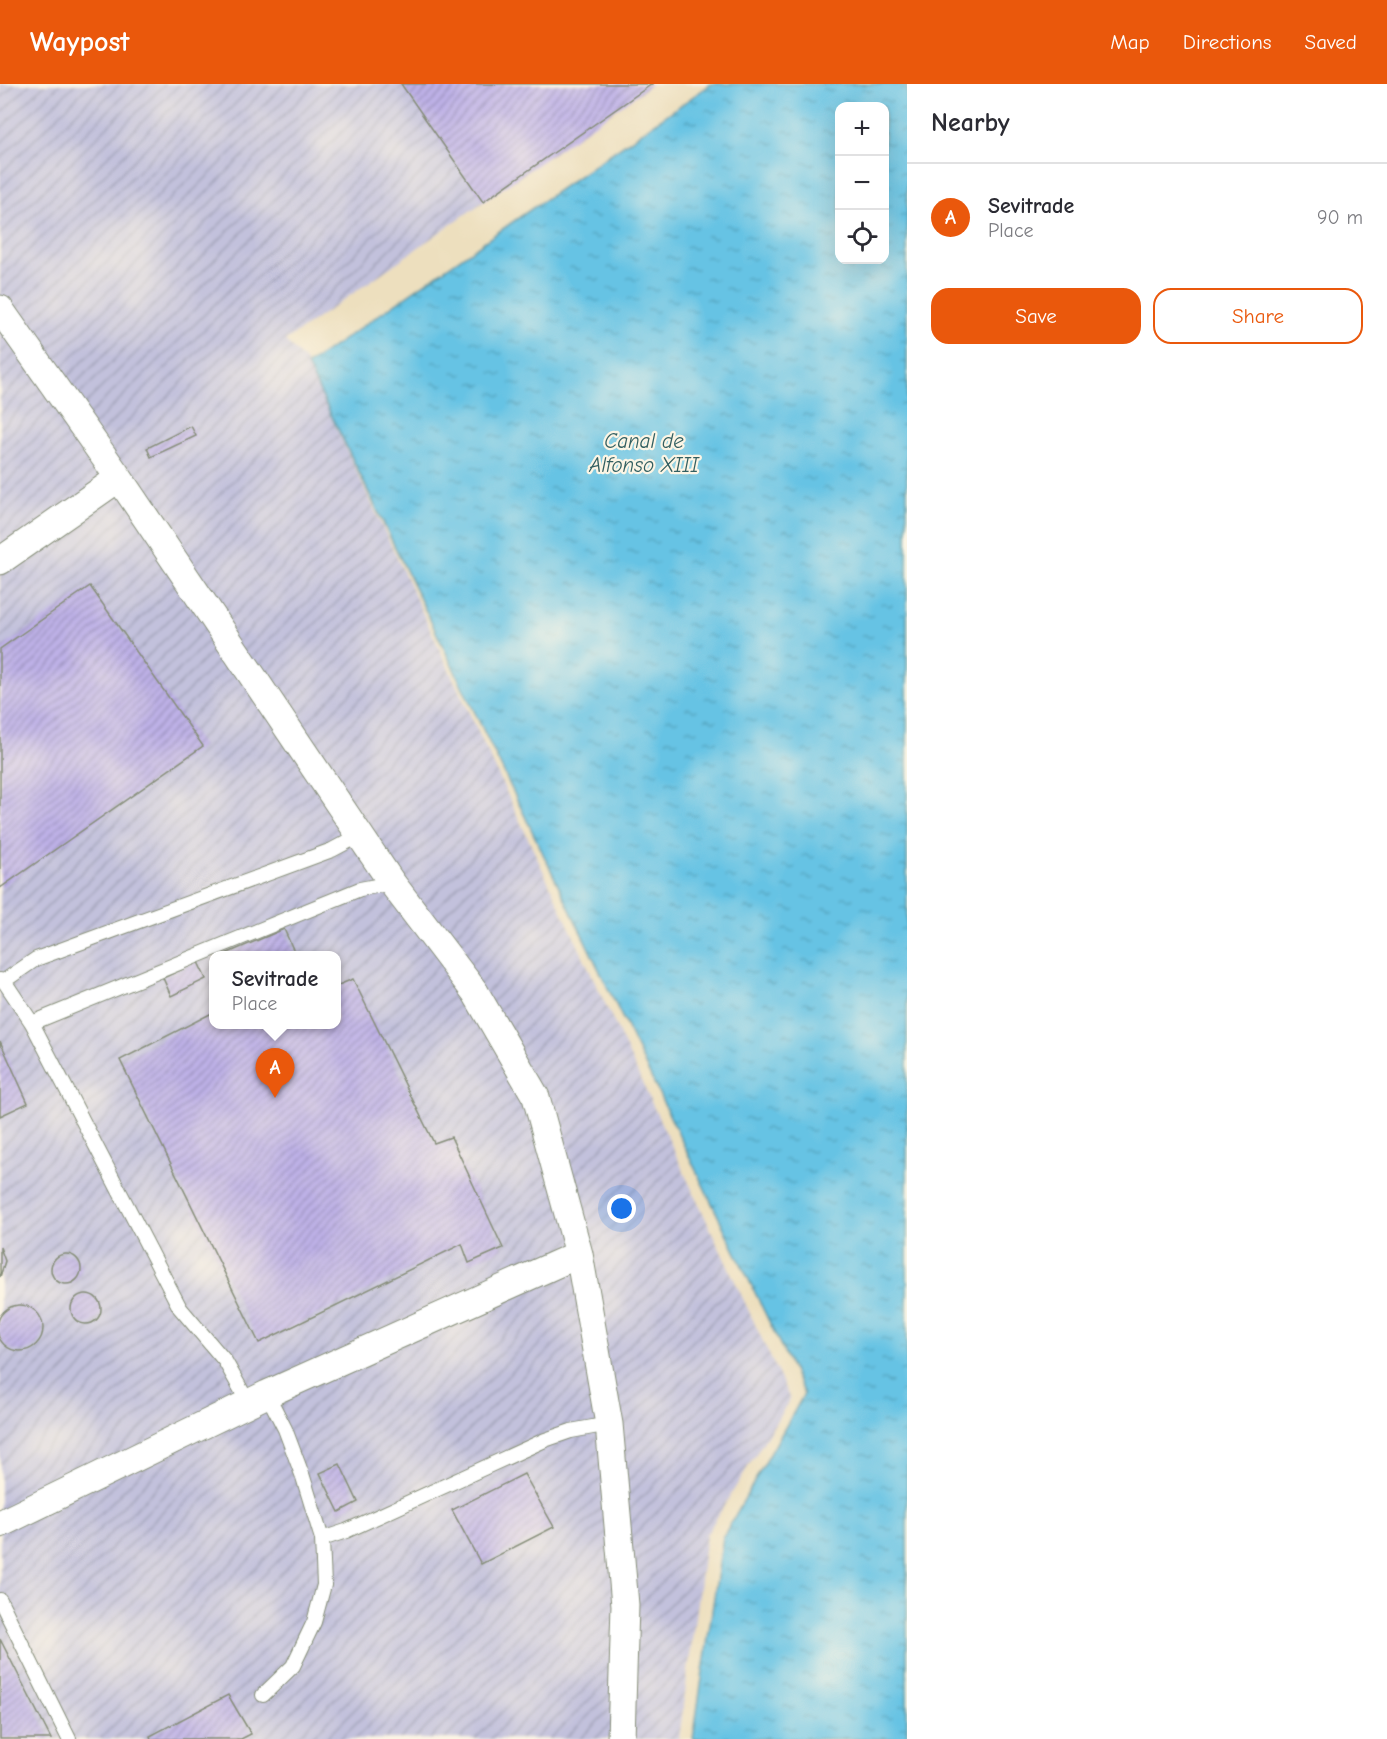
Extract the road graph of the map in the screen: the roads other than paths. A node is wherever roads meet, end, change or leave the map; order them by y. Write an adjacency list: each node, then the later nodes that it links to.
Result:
1 (0, 309): 2 (street)
2 (119, 478): 3 (street); 4 (street)
3 (0, 561)
4 (360, 836): 5 (street); 6 (lane)
5 (392, 883): 7 (lane); 8 (street)
6 (2, 981): 7 (lane)
7 (33, 1023): 9 (lane)
8 (579, 1254): 9 (street); 10 (street)
9 (258, 1399): 11 (street); 12 (lane)
10 (609, 1425): 12 (lane); 16 (street)
11 (0, 1524)
12 (322, 1539): 14 (lane)
13 (0, 1600): 15 (lane)
14 (263, 1695)
15 (69, 1739)
16 (621, 1739)

